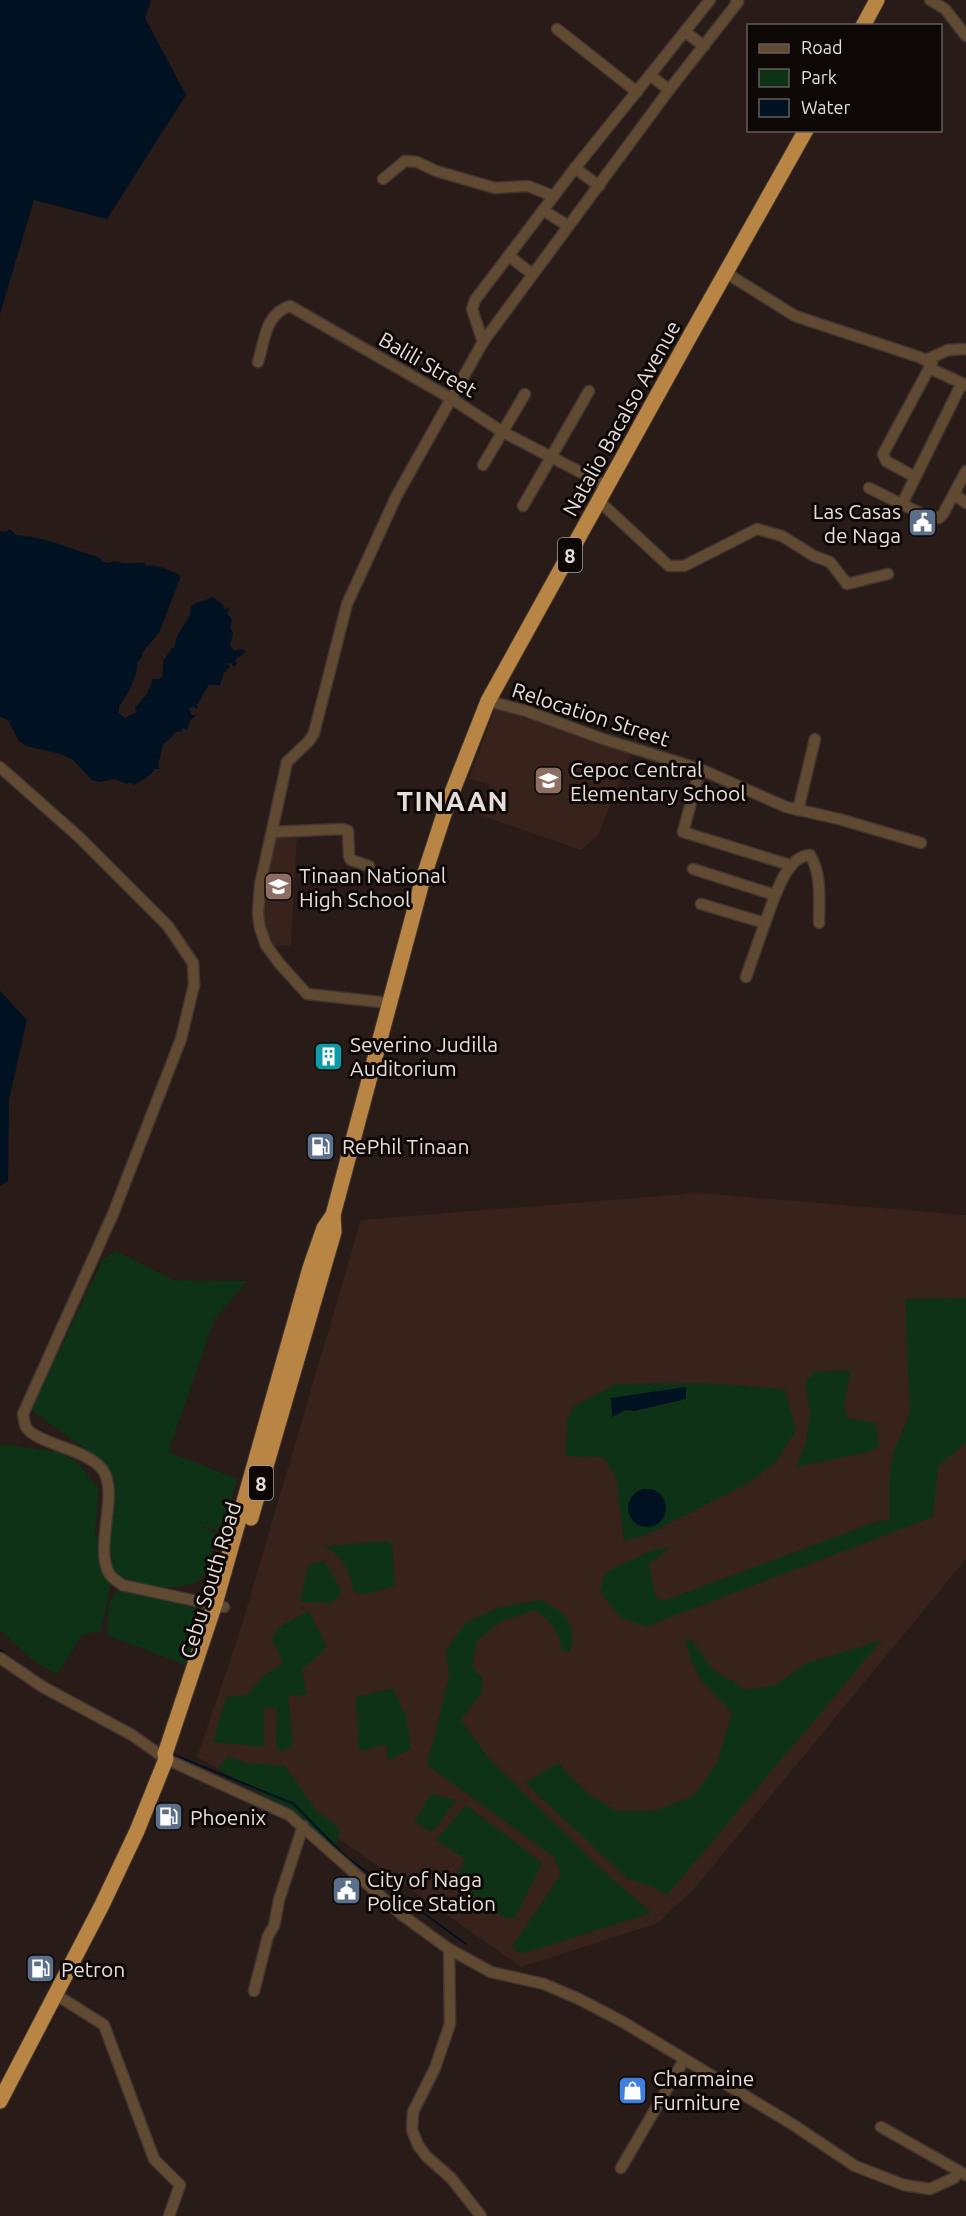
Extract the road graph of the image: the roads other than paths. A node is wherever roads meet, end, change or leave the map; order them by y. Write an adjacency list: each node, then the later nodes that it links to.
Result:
1 (710, 0): 7 (street)
2 (736, 0): 9 (street)
3 (877, 0): 5 (highway)
4 (930, 0): 8 (street)
5 (864, 24)
6 (557, 29): 12 (street)
7 (685, 32): 9 (street); 10 (street)
8 (966, 36)
9 (704, 46): 11 (street)
10 (650, 75): 11 (street); 12 (street)
11 (669, 90): 16 (street)
12 (637, 92): 14 (street)
13 (805, 132): 21 (highway, Natalio Bacalso Avenue / 8)
14 (576, 168): 16 (street); 17 (street)
15 (383, 179): 17 (street)
16 (598, 186): 19 (street)
17 (553, 196): 18 (street)
18 (543, 210): 19 (street); 20 (street)
19 (568, 226): 22 (street)
20 (509, 256): 22 (street); 23 (street)
21 (726, 273): 26 (street); 36 (highway, Natalio Bacalso Avenue / 8)
22 (532, 274): 23 (street)
23 (483, 342): 30 (street)
24 (966, 349): 26 (street)
25 (258, 362): 30 (street, Balili Street)
26 (929, 364): 27 (street); 35 (street)
27 (964, 384): 35 (street)
28 (589, 391): 32 (street)
29 (525, 394): 31 (street)
30 (452, 399): 31 (street, Balili Street); 49 (street)
31 (501, 431): 32 (street, Balili Street); 33 (street)
32 (551, 456): 36 (street, Balili Street); 42 (street)
33 (483, 465)
34 (966, 471): 38 (street)
35 (915, 477): 41 (street)
36 (607, 486): 39 (highway, Natalio Bacalso Avenue / 8)
37 (869, 488): 41 (street)
38 (954, 494): 40 (street); 41 (street)
39 (599, 501): 43 (street); 44 (highway, Natalio Bacalso Avenue / 8)
40 (966, 503)
41 (902, 504)
42 (523, 506)
43 (888, 574)
44 (488, 700): 47 (street, Relocation Street); 59 (highway, Natalio Bacalso Avenue / 8)
45 (815, 739): 48 (street)
46 (0, 767): 60 (street)
47 (700, 770): 48 (street, Relocation Street); 51 (street)
48 (798, 810): 50 (street, Relocation Street)
49 (272, 832): 52 (street); 59 (street)
50 (921, 843)
51 (790, 865): 54 (street); 57 (street)
52 (369, 866)
53 (693, 869): 54 (street)
54 (775, 895): 56 (street)
55 (701, 904): 56 (street)
56 (765, 922): 58 (street)
57 (819, 923)
58 (746, 978)
59 (390, 1003): 60 (highway, Cebu South Road / 8)
60 (220, 1606): 62 (highway, Cebu South Road / 8)
61 (0, 1658): 62 (street)
62 (169, 1752): 63 (street); 66 (highway, Cebu South Road / 8)
63 (303, 1826): 64 (street); 65 (street)
64 (448, 1949): 68 (street); 75 (street)
65 (254, 1991)
66 (55, 1994): 67 (highway, Cebu South Road / 8); 74 (street)
67 (29, 2042): 69 (highway, Cebu South Road / 8); 70 (highway, Cebu South Road / 8)
68 (684, 2060): 72 (street); 73 (street)
69 (0, 2088)
70 (0, 2101)
71 (881, 2127): 73 (street)
72 (621, 2168)
73 (963, 2173)
74 (169, 2216)
75 (481, 2216)

